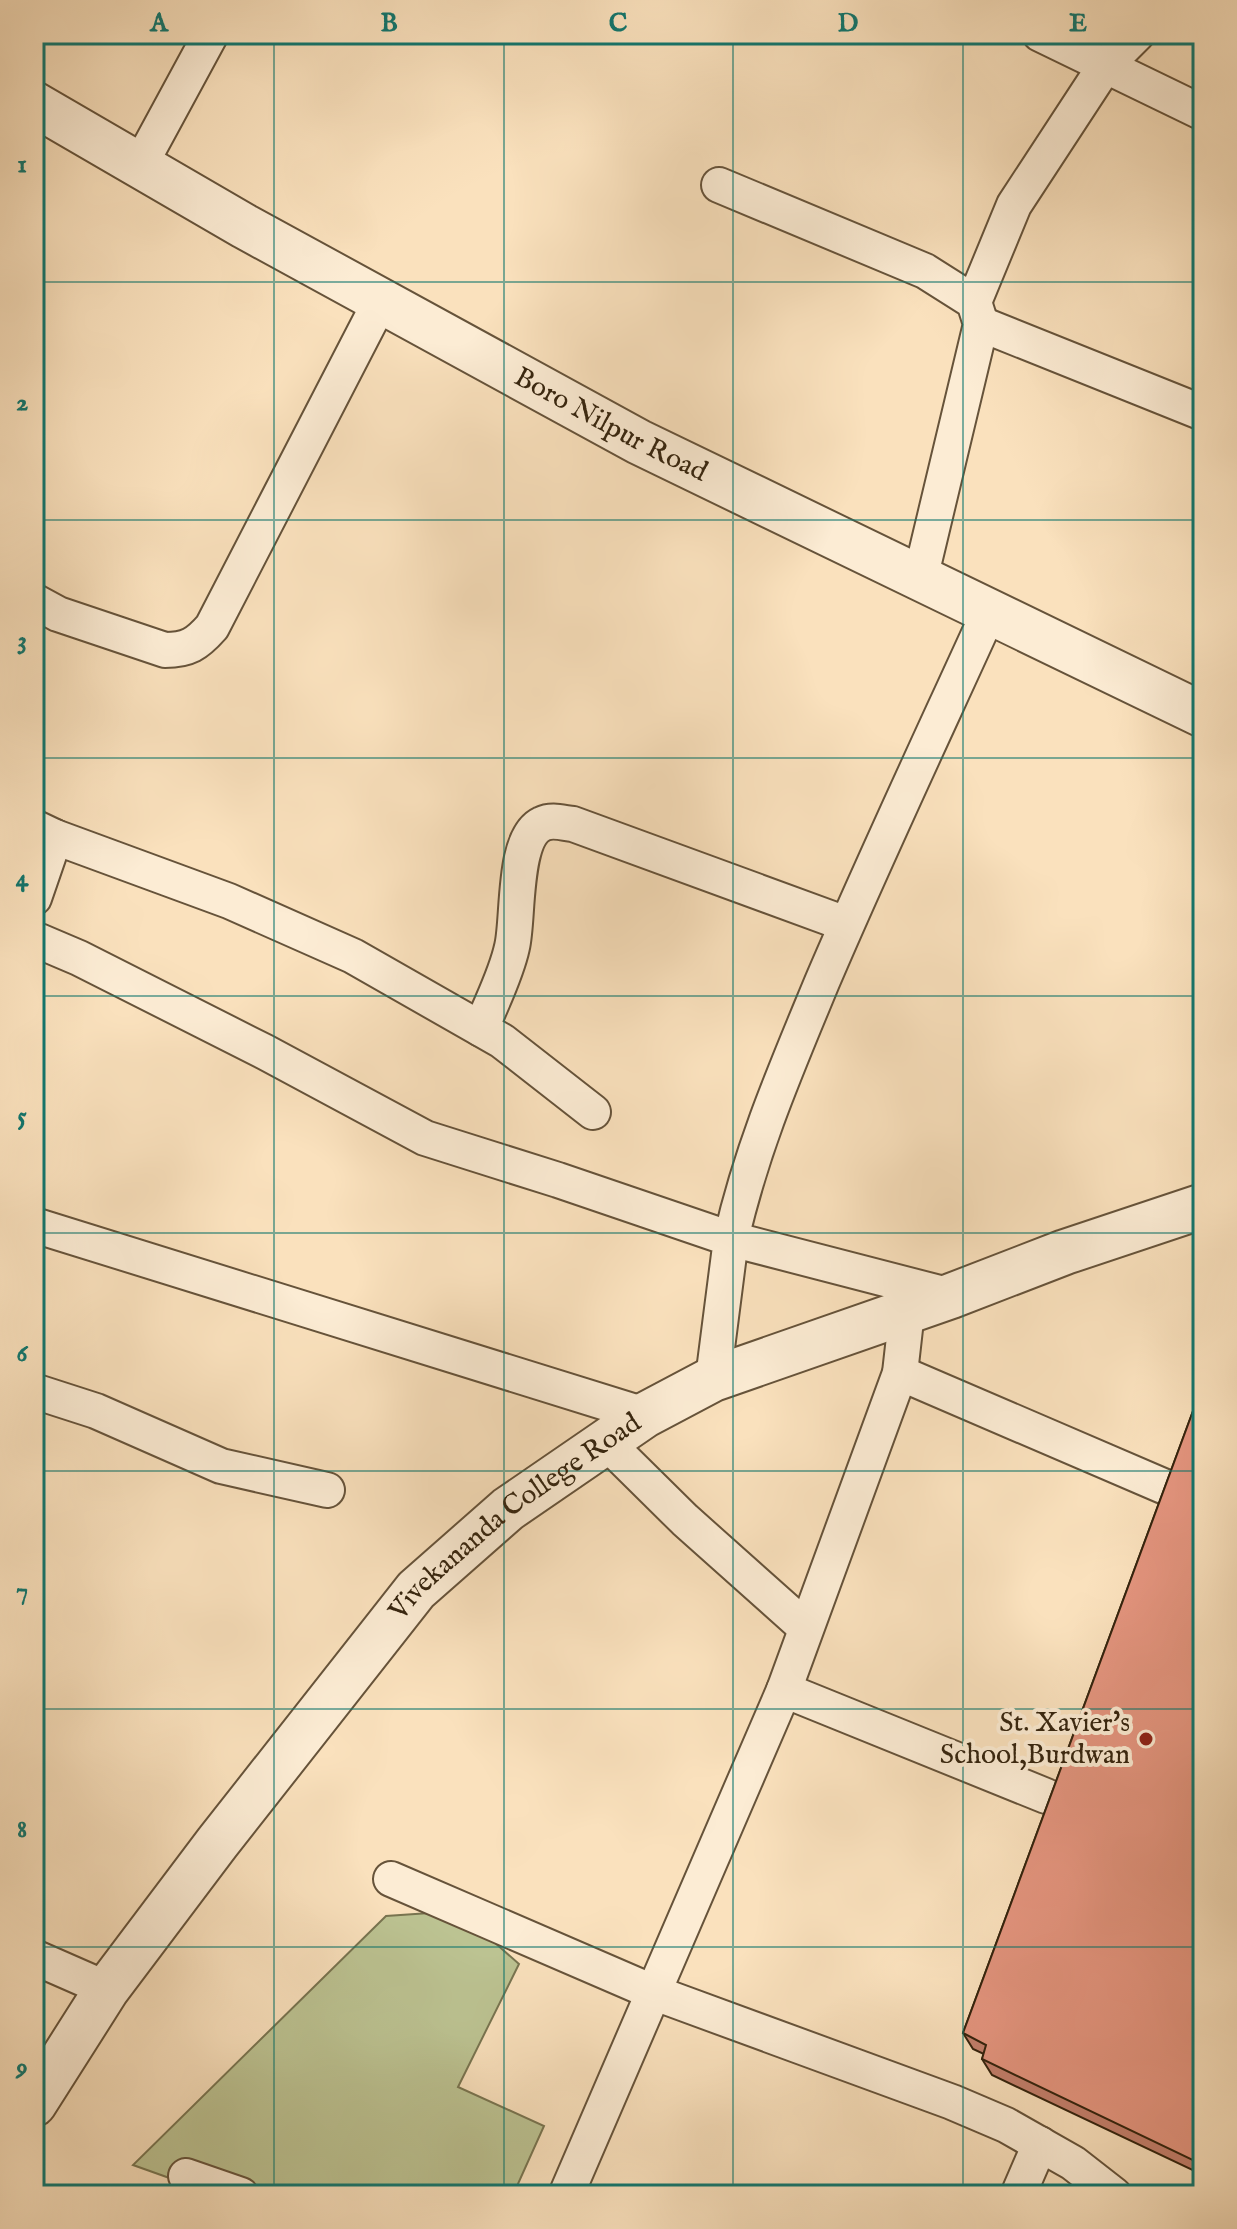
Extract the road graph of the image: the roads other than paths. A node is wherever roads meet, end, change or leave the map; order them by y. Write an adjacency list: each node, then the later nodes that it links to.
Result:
1 (211, 34): 7 (street)
2 (1040, 34): 4 (street)
3 (1137, 34): 4 (street)
4 (1105, 66): 6 (street); 10 (street)
5 (34, 104): 7 (street, Boro Nilpur Road)
6 (1203, 113)
7 (140, 165): 9 (street, Boro Nilpur Road)
8 (719, 185): 10 (street)
9 (381, 300): 12 (street, Boro Nilpur Road); 13 (street)
10 (978, 313): 11 (street); 12 (street)
11 (1203, 413)
12 (920, 579): 14 (street, Boro Nilpur Road)
13 (34, 601)
14 (989, 612): 15 (street, Boro Nilpur Road); 18 (street)
15 (1203, 715)
16 (44, 832): 17 (street); 20 (street)
17 (34, 898)
18 (846, 924): 20 (street); 24 (street)
19 (34, 942): 24 (street)
20 (481, 1029): 21 (street)
21 (593, 1112)
22 (1203, 1206): 25 (street, Vivekananda College Road)
23 (34, 1225): 30 (street)
24 (731, 1239): 25 (street); 28 (street)
25 (951, 1296): 26 (street, Vivekananda College Road)
26 (907, 1311): 27 (street); 28 (street, Vivekananda College Road)
27 (900, 1373): 32 (street); 34 (street)
28 (713, 1379): 30 (street, Vivekananda College Road)
29 (34, 1391): 33 (street)
30 (645, 1415): 31 (street, Vivekananda College Road)
31 (606, 1442): 34 (street); 39 (street, Vivekananda College Road)
32 (1163, 1486)
33 (327, 1490)
34 (806, 1628): 35 (street)
35 (784, 1690): 36 (street); 40 (street)
36 (1046, 1796)
37 (391, 1879): 40 (street)
38 (34, 1957): 39 (street)
39 (107, 1989): 41 (street, Vivekananda College Road)
40 (655, 1993): 42 (street); 45 (street)
41 (34, 2104)
42 (1040, 2144): 46 (street); 47 (street)
43 (186, 2176): 44 (street)
44 (241, 2195)
45 (566, 2195)
46 (1018, 2195)
47 (1114, 2195)

